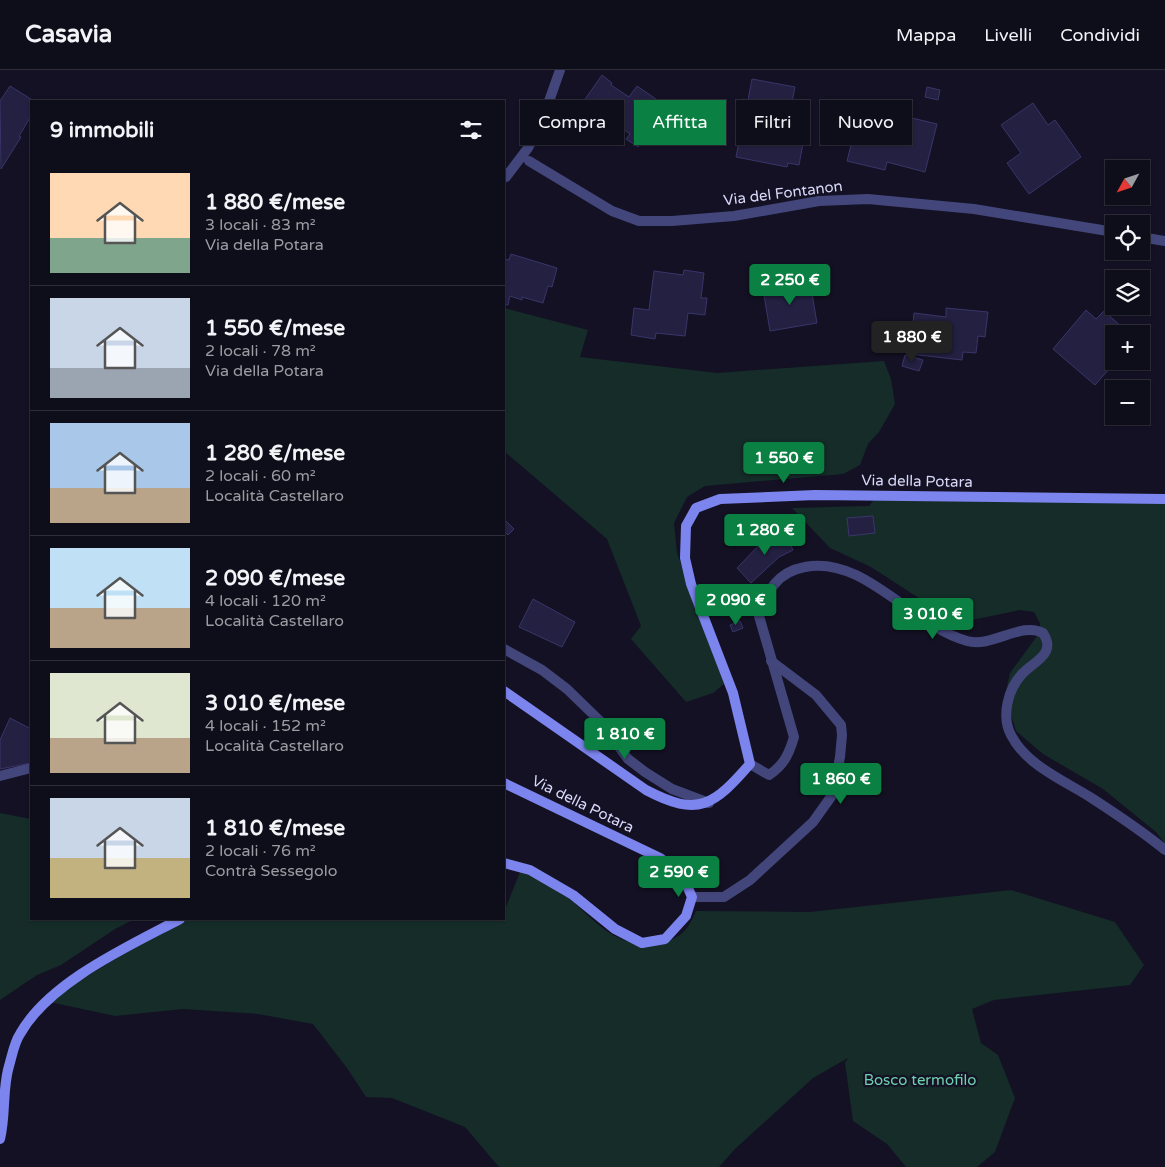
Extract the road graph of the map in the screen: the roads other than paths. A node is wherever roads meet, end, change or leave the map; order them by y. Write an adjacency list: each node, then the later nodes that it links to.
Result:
1 (560, 70): 3 (street)
2 (530, 161): 4 (street, Via del Fontanon)
3 (506, 177)
4 (1105, 231)
5 (1150, 238): 6 (street)
6 (1165, 241)
7 (1165, 498): 11 (street, Via della Potara)
8 (505, 650): 15 (street)
9 (770, 659): 11 (street); 16 (street); 18 (street)
10 (505, 692): 15 (street)
11 (750, 764): 15 (street)
12 (30, 768): 13 (street)
13 (0, 776)
14 (505, 783): 18 (street, Via della Potara)
15 (709, 803)
16 (1165, 850)
17 (505, 863): 18 (street)
18 (692, 898)
19 (178, 920): 20 (street)
20 (0, 1139)

